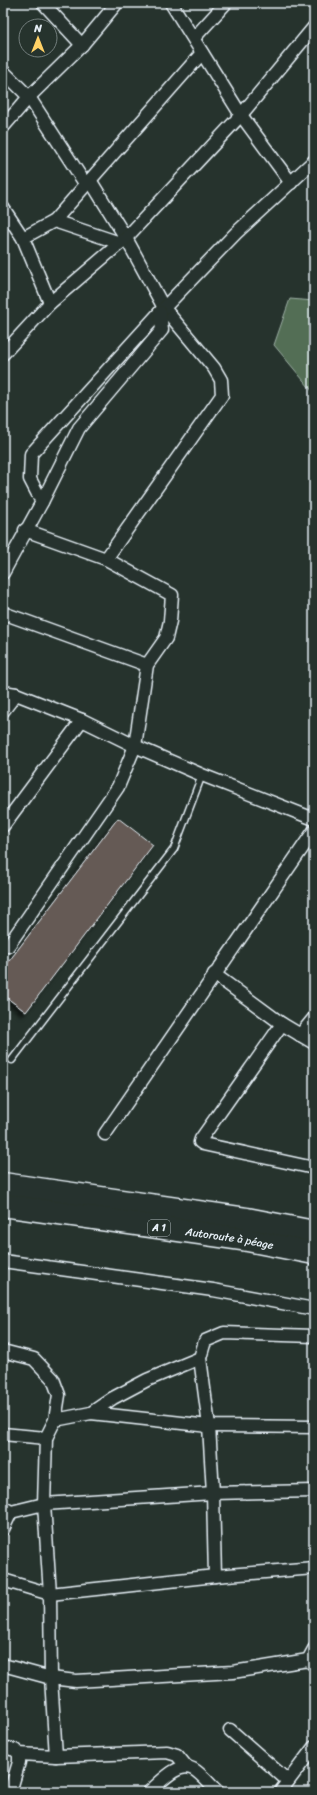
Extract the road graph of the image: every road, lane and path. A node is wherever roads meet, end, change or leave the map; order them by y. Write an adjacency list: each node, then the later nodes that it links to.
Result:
1 (43, 3): 7 (street)
2 (117, 3): 7 (street)
3 (171, 3): 6 (street)
4 (226, 3): 6 (street)
5 (314, 27): 11 (street)
6 (194, 38): 8 (street)
7 (82, 45): 10 (street)
8 (202, 53): 11 (street); 14 (street)
9 (3, 71): 10 (street)
10 (29, 97): 12 (street); 14 (street)
11 (241, 115): 15 (street); 19 (street)
12 (3, 127)
13 (314, 161): 15 (street)
14 (88, 182): 17 (street); 19 (street)
15 (291, 183): 21 (street)
16 (3, 208): 18 (street)
17 (54, 221): 18 (street); 19 (street)
18 (23, 238): 20 (street)
19 (123, 240): 20 (street); 21 (street)
20 (50, 303): 22 (street)
21 (162, 310): 23 (street); 23 (street); 25 (street)
22 (3, 354)
23 (42, 502): 24 (street)
24 (26, 530): 25 (street); 26 (street)
25 (106, 559): 28 (street)
26 (3, 573)
27 (3, 613): 28 (street)
28 (147, 665): 33 (street)
29 (3, 692): 30 (street)
30 (16, 694): 31 (street); 32 (street)
31 (3, 711)
32 (82, 720): 33 (street); 36 (street)
33 (135, 746): 34 (street); 38 (street)
34 (202, 775): 35 (street); 44 (lane)
35 (314, 819)
36 (3, 826)
37 (314, 831): 39 (street)
38 (8, 946)
39 (214, 974): 41 (street); 45 (street)
40 (314, 1018): 42 (street)
41 (282, 1024): 42 (street); 46 (street)
42 (300, 1035): 43 (street)
43 (314, 1043)
44 (12, 1060)
45 (105, 1134)
46 (314, 1168)
47 (3, 1184): 49 (highway, A 1)
48 (3, 1205): 50 (highway, Autoroute à péage / A 1)
49 (314, 1232)
50 (314, 1252)
51 (3, 1261): 52 (street)
52 (314, 1309)
53 (314, 1336): 55 (street)
54 (3, 1352): 57 (street)
55 (200, 1358): 56 (street); 58 (street)
56 (91, 1413): 57 (street); 58 (street)
57 (55, 1420): 61 (street)
58 (209, 1426): 59 (street); 63 (street)
59 (314, 1427)
60 (3, 1434): 61 (street)
61 (46, 1438): 64 (street)
62 (314, 1491): 63 (street)
63 (213, 1493): 64 (street); 68 (street)
64 (44, 1504): 65 (street); 70 (street)
65 (7, 1510): 66 (street)
66 (3, 1529)
67 (314, 1568): 68 (street)
68 (216, 1576): 70 (street)
69 (3, 1580): 70 (street)
70 (50, 1594): 74 (street)
71 (314, 1649): 72 (street)
72 (311, 1662): 74 (street)
73 (3, 1665): 74 (street)
74 (51, 1678): 79 (street)
75 (230, 1730): 81 (street)
76 (3, 1747): 78 (street)
77 (314, 1747): 81 (street)
78 (19, 1754): 79 (street); 82 (street)
79 (56, 1756): 80 (street)
80 (186, 1766): 83 (street); 84 (street)
81 (288, 1781): 85 (street)
82 (10, 1792)
83 (149, 1792)
84 (218, 1792)
85 (280, 1792)

